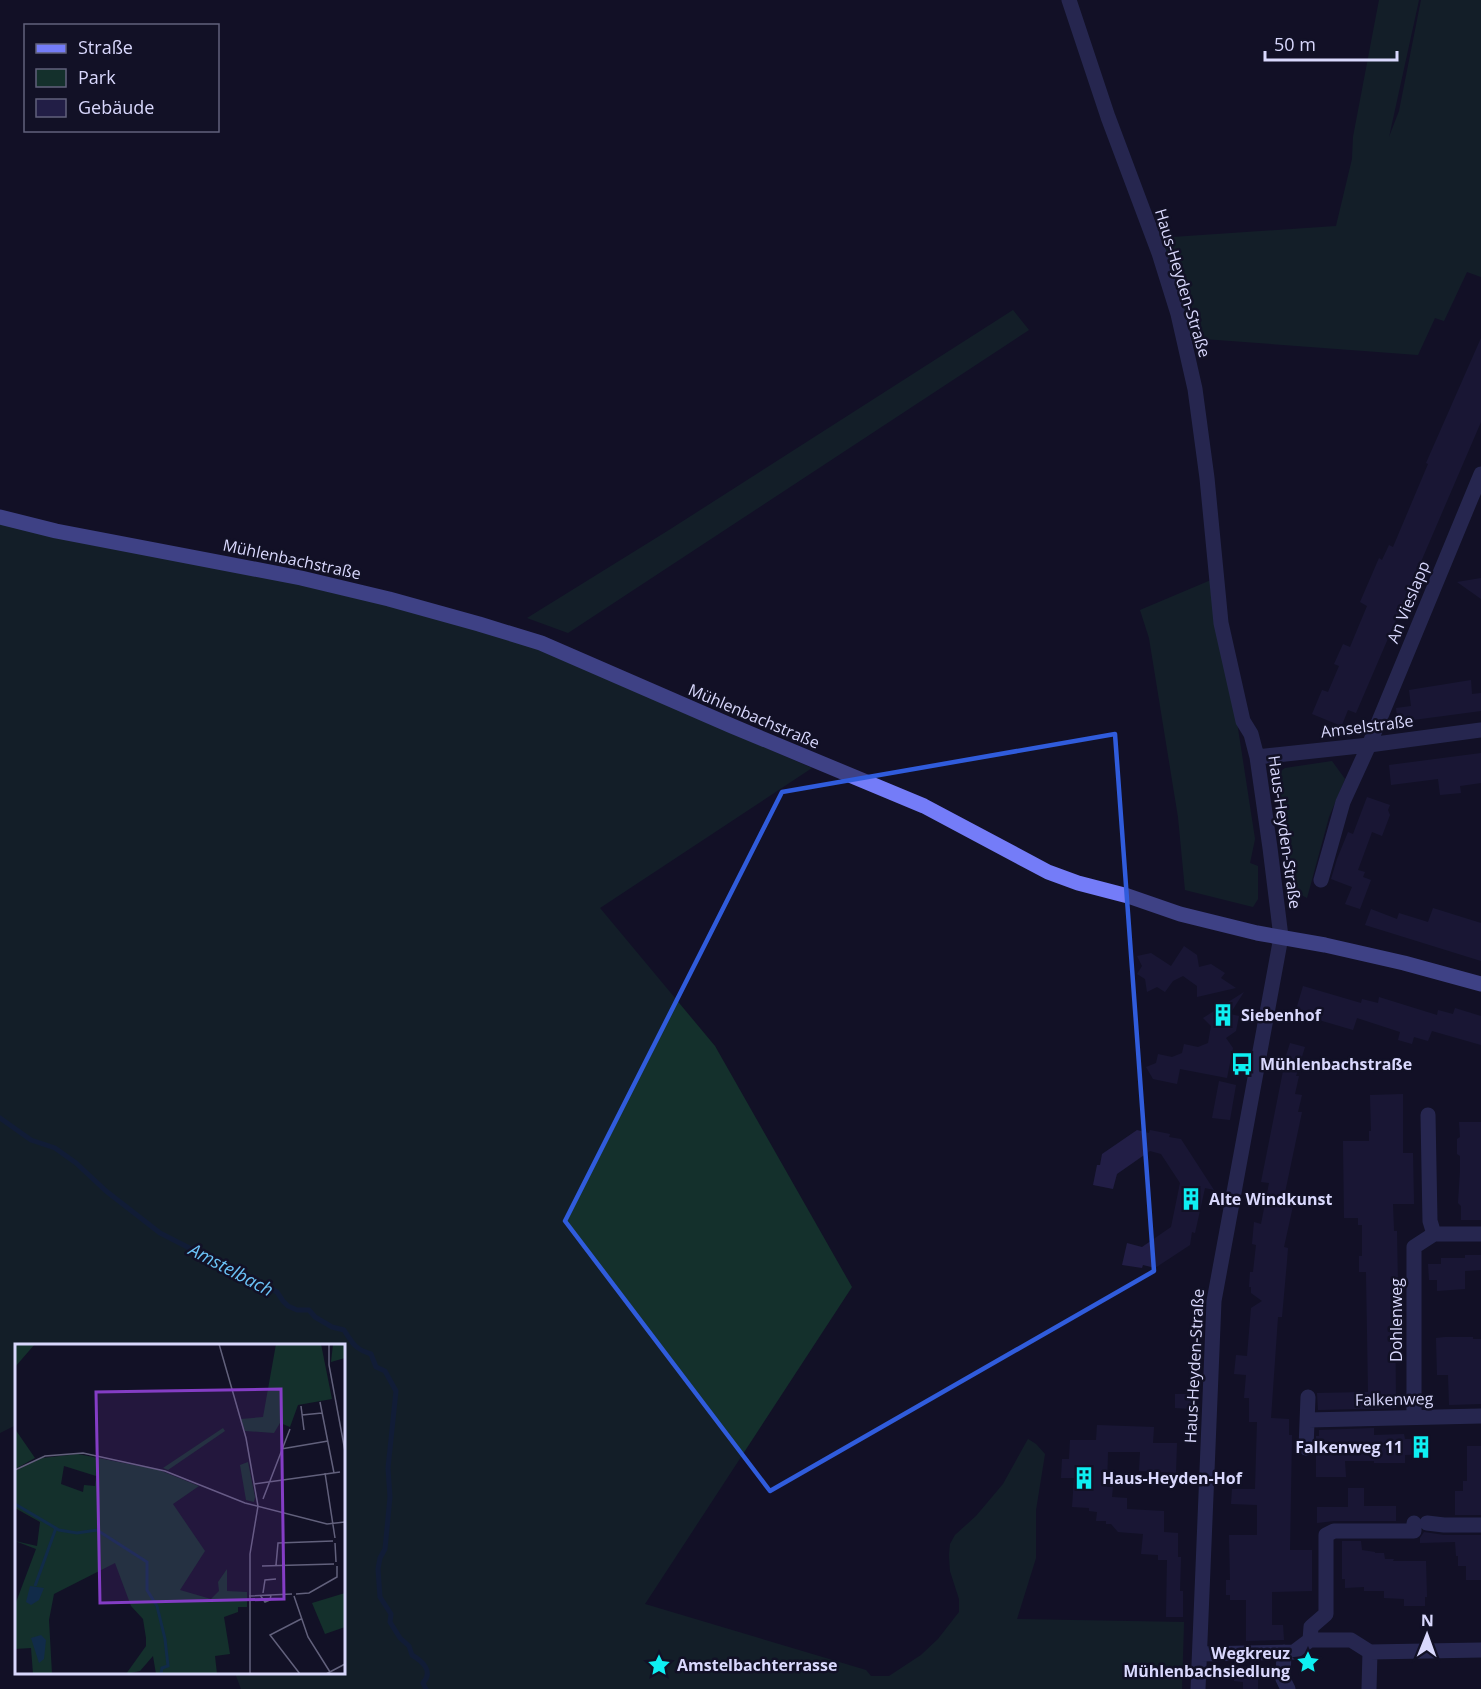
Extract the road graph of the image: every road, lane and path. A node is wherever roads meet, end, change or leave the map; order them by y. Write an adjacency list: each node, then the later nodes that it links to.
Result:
1 (1069, 0): 6 (street, Haus-Heyden-Straße)
2 (1479, 481): 5 (street, An Vieslapp)
3 (0, 518): 8 (street, Mühlenbachstraße)
4 (1481, 730): 5 (street, Amselstraße)
5 (1369, 745): 6 (street, Amselstraße); 7 (street, An Vieslapp)
6 (1257, 757): 8 (street, Haus-Heyden-Straße)
7 (1321, 880)
8 (1281, 937): 9 (street, Mühlenbachstraße); 23 (street, Haus-Heyden-Straße)
9 (1481, 984)
10 (1428, 1114): 11 (street)
11 (1434, 1234): 12 (street); 15 (street, Dohlenweg)
12 (1481, 1234)
13 (1308, 1397): 16 (street)
14 (1481, 1416): 15 (street, Falkenweg)
15 (1414, 1417): 16 (street, Falkenweg)
16 (1308, 1420): 17 (street)
17 (1306, 1448)
18 (1481, 1525): 19 (street)
19 (1310, 1640): 21 (street); 22 (street)
20 (1481, 1650): 22 (street)
21 (1284, 1652): 23 (street); 25 (street)
22 (1370, 1652): 26 (street)
23 (1200, 1654): 24 (street, Haus-Heyden-Straße)
24 (1198, 1689)
25 (1288, 1689)
26 (1369, 1689)

